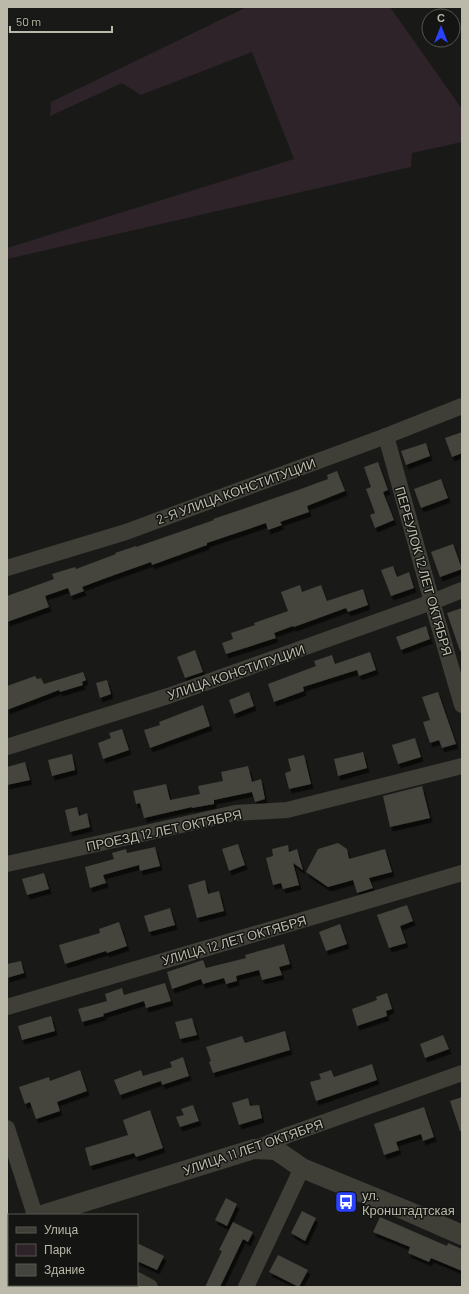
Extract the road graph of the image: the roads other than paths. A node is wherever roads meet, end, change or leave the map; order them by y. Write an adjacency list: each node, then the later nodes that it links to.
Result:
1 (462, 406): 2 (street, 2-Я УЛИЦА КОНСТИТУЦИИ)
2 (386, 436): 3 (street, 2-Я УЛИЦА КОНСТИТУЦИИ); 5 (street, ПЕРЕУЛОК 12 ЛЕТ ОКТЯБРЯ)
3 (7, 568)
4 (462, 590): 5 (street, УЛИЦА КОНСТИТУЦИИ)
5 (432, 602): 6 (street, ПЕРЕУЛОК 12 ЛЕТ ОКТЯБРЯ); 7 (street, УЛИЦА КОНСТИТУЦИИ)
6 (462, 705)
7 (7, 747)
8 (462, 766): 9 (street, ПРОЕЗД 12 ЛЕТ ОКТЯБРЯ)
9 (7, 864)
10 (462, 873): 11 (street, УЛИЦА 12 ЛЕТ ОКТЯБРЯ)
11 (7, 1007)
12 (462, 1073): 14 (street, УЛИЦА 11 ЛЕТ ОКТЯБРЯ)
13 (7, 1128): 16 (street)
14 (254, 1149): 15 (street); 17 (street, УЛИЦА 11 ЛЕТ ОКТЯБРЯ)
15 (302, 1168): 18 (street); 21 (street)
16 (35, 1214)
17 (45, 1214)
18 (462, 1235)
19 (138, 1281): 20 (street)
20 (150, 1287)
21 (246, 1287)

